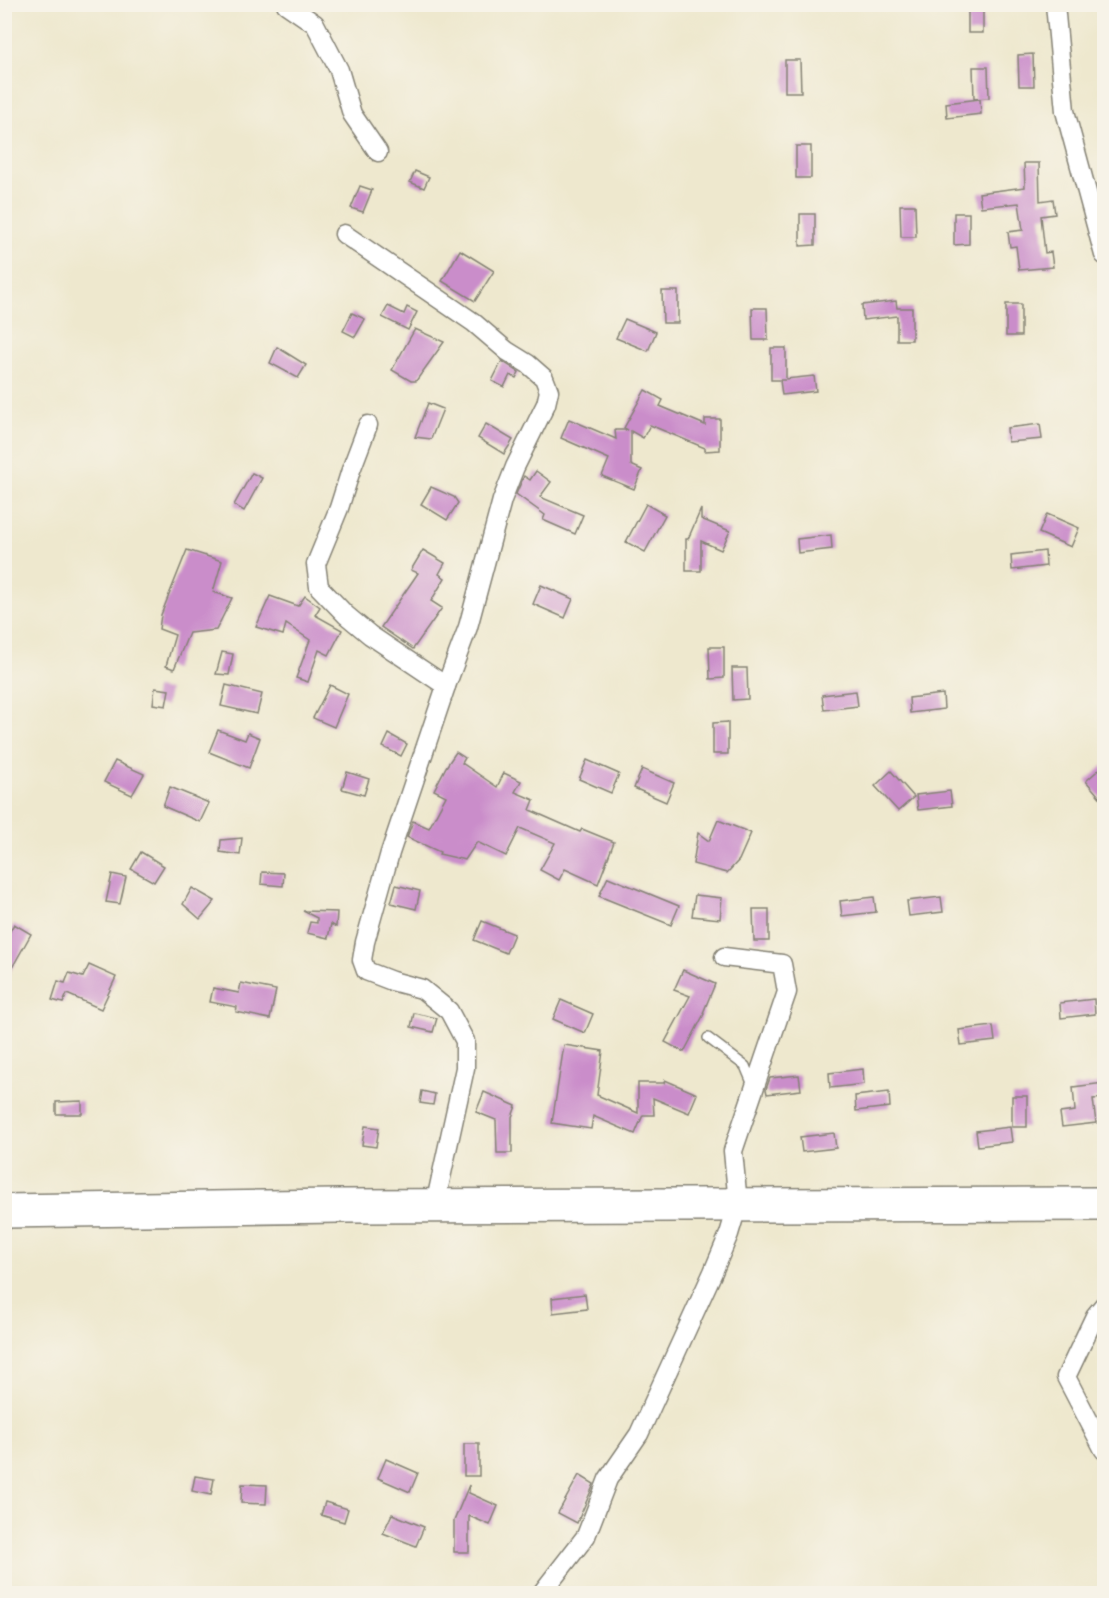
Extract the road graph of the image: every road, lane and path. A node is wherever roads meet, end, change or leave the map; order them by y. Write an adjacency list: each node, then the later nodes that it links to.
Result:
1 (286, 4): 3 (street)
2 (1055, 4): 5 (street)
3 (378, 152)
4 (344, 234): 7 (street)
5 (1104, 255)
6 (368, 425): 7 (street)
7 (446, 686): 13 (street)
8 (724, 957): 10 (street)
9 (708, 1038): 10 (lane)
10 (754, 1087): 11 (street)
11 (738, 1204): 12 (highway); 13 (highway); 17 (street)
12 (1104, 1204)
13 (435, 1205): 14 (highway)
14 (4, 1210)
15 (1104, 1305): 16 (street)
16 (1104, 1450)
17 (540, 1593)

